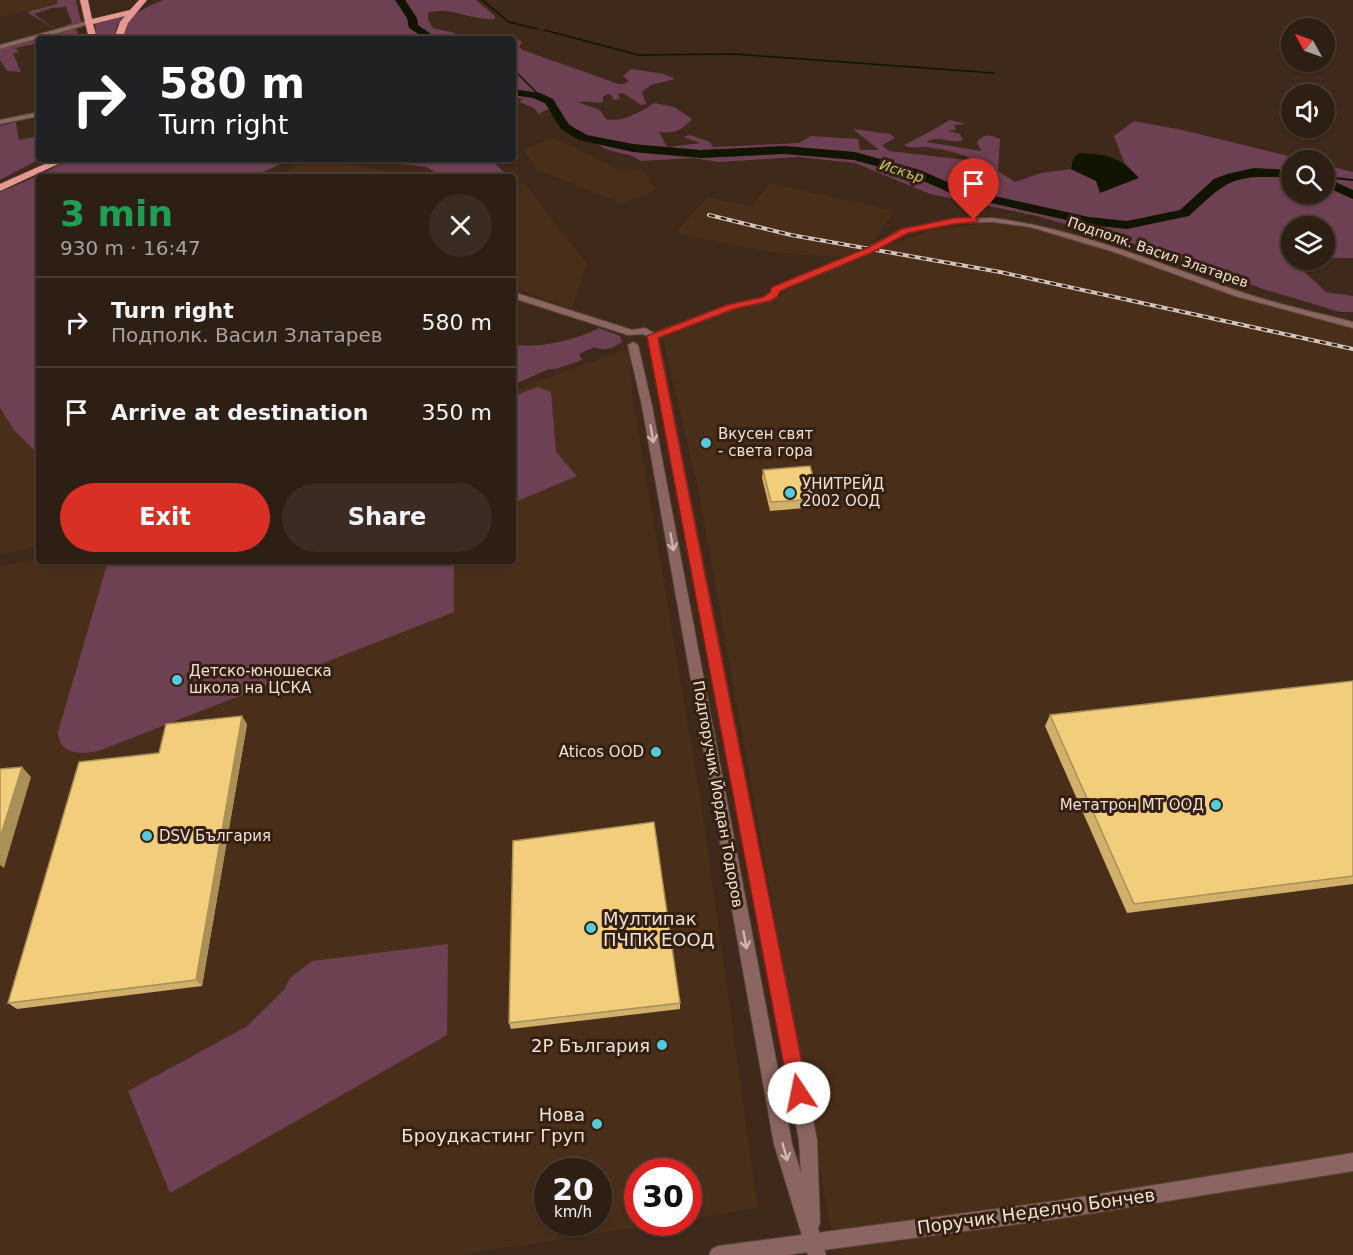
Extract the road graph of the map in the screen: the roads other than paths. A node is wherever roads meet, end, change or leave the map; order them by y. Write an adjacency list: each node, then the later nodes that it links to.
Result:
1 (84, 0): 4 (main road)
2 (143, 0): 3 (main road)
3 (132, 12): 4 (main road); 7 (main road)
4 (86, 23): 5 (street); 6 (main road)
5 (39, 36)
6 (92, 36)
7 (119, 36)
8 (36, 37): 9 (street)
9 (0, 47)
10 (36, 115): 11 (street)
11 (0, 122)
12 (40, 162): 14 (main road)
13 (57, 162): 15 (main road)
14 (0, 183)
15 (0, 188)
16 (516, 296): 19 (street)
17 (1353, 325): 18 (street, Подполк. Васил Златарев)
18 (653, 338): 19 (street, Подполк. Васил Златарев); 19 (street); 21 (street, Подпоручик Йордан Тодоров)
19 (632, 339): 21 (street, Подпоручик Йордан Тодоров, one-way to 21)
20 (1353, 1161): 21 (street, Поручик Неделчо Бончев)
21 (815, 1248): 22 (street, Поручик Неделчо Бончев)
22 (718, 1255)

